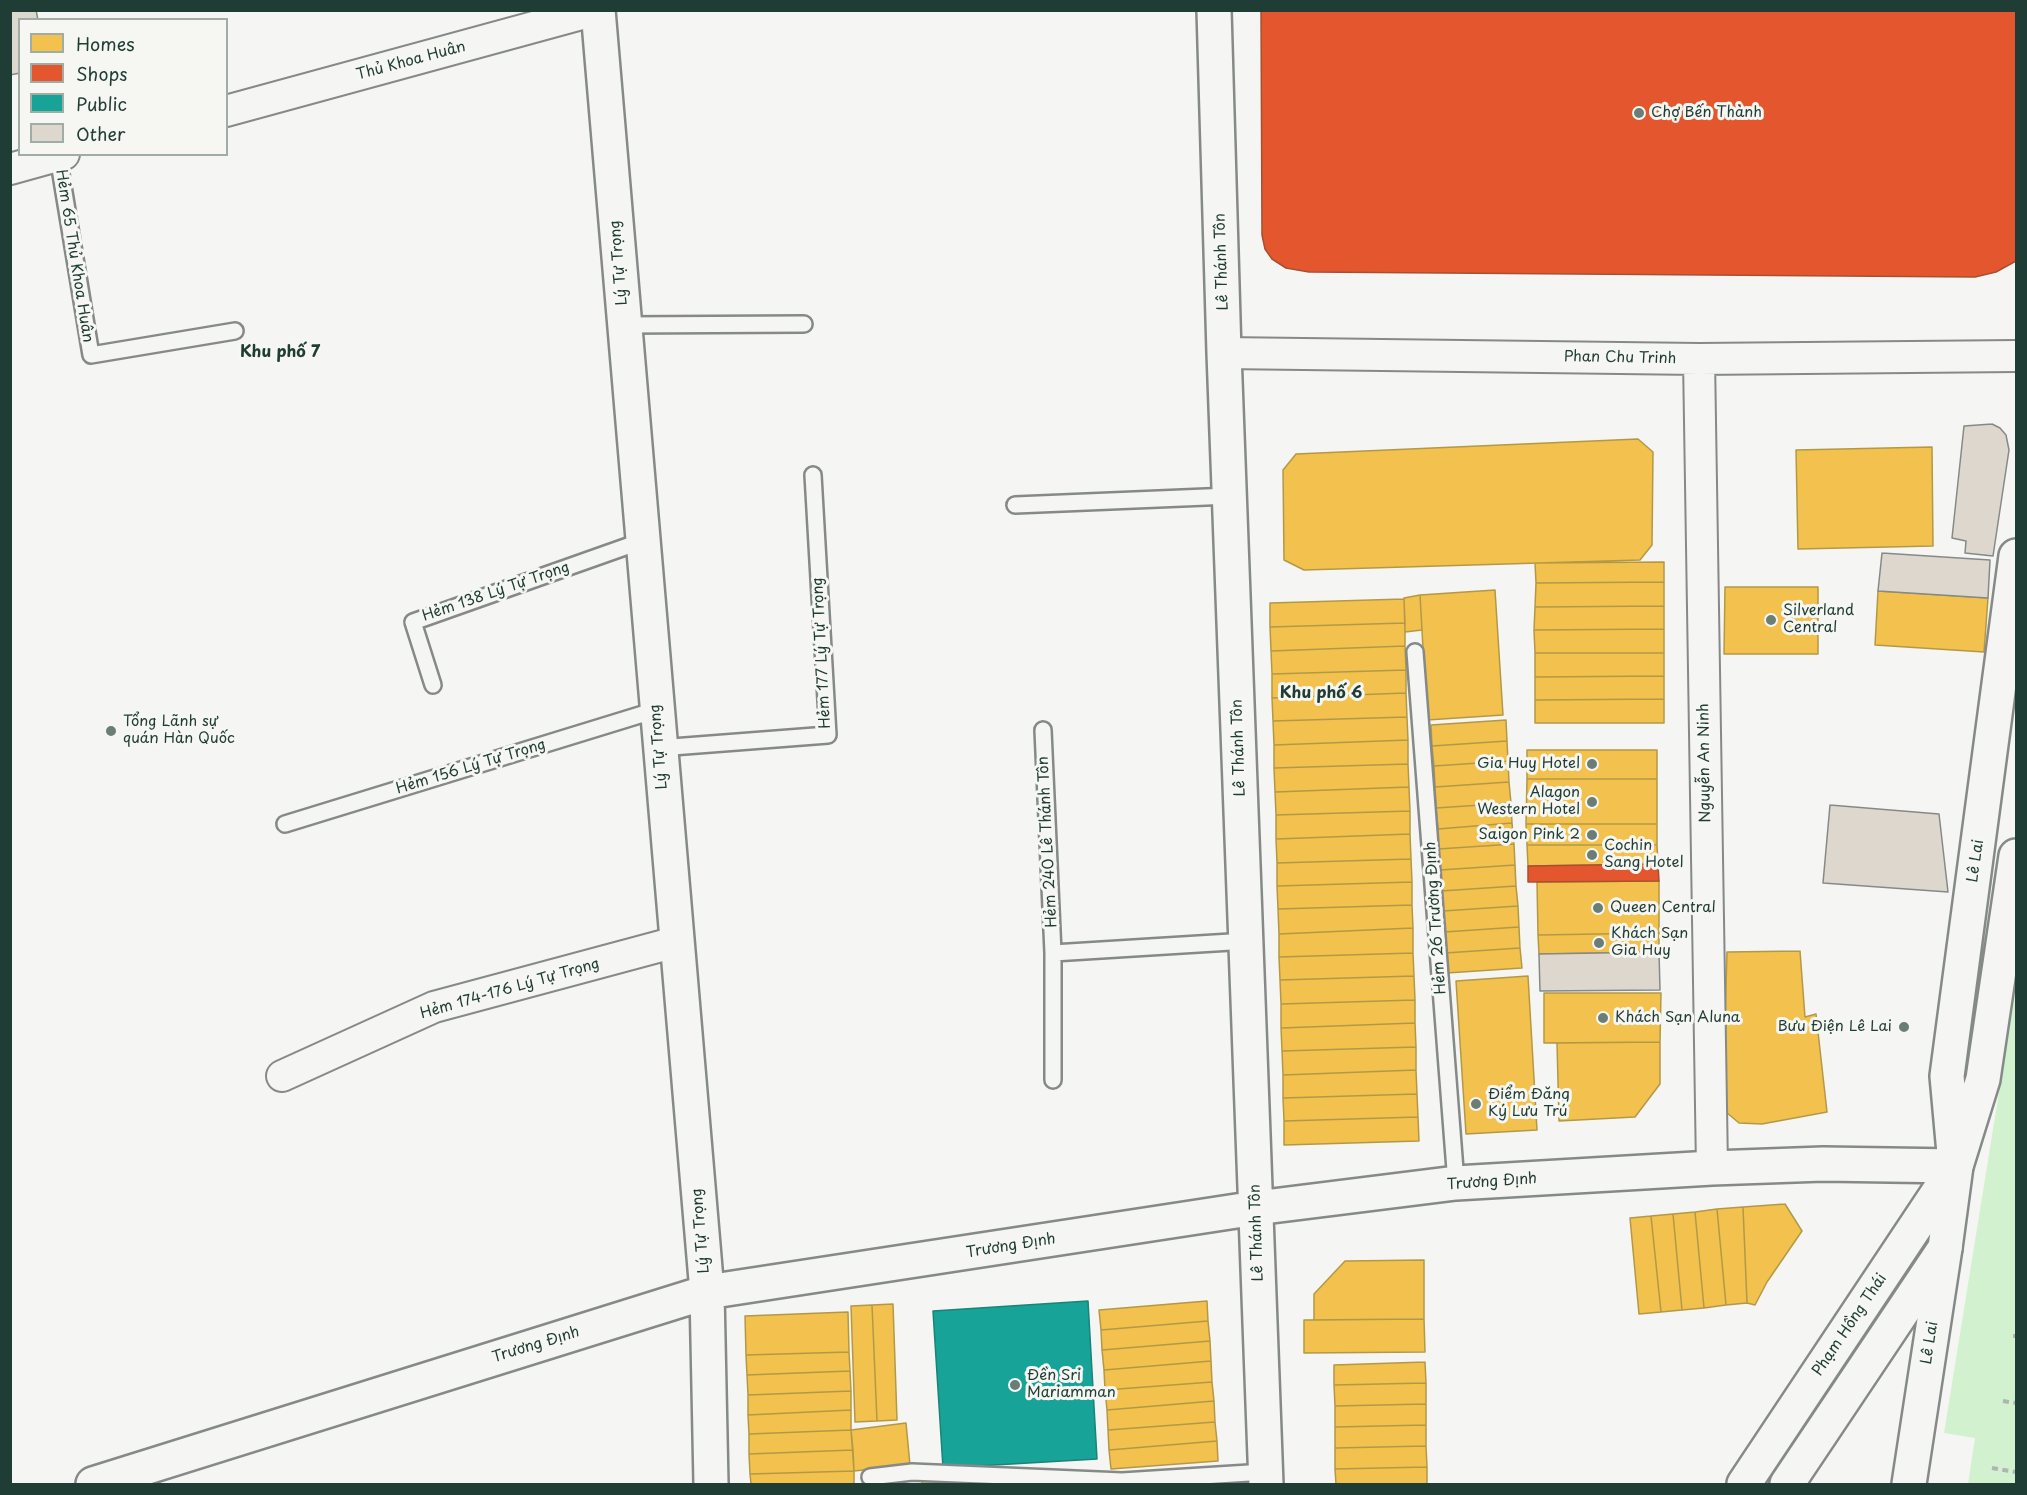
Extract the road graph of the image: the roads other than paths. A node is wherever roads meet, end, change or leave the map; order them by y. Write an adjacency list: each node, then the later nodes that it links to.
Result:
1 (597, 10): 3 (street, Thủ Khoa Huân); 8 (street, Lý Tự Trọng)
2 (1214, 10): 10 (street, Lê Thánh Tôn)
3 (228, 110)
4 (57, 156): 6 (street)
5 (61, 156): 9 (lane, Hẻm 65 Thủ Khoa Huân)
6 (10, 169)
7 (804, 324): 8 (lane)
8 (624, 325): 16 (street, Lý Tự Trọng)
9 (234, 331)
10 (1224, 352): 12 (street, Phan Chu Trinh); 14 (street, Lê Thánh Tôn)
11 (2016, 356): 12 (street, Phan Chu Trinh)
12 (1699, 359): 31 (street, Nguyễn An Ninh)
13 (813, 475): 22 (lane, Hẻm 177 Lý Tự Trọng)
14 (1230, 496): 15 (lane); 25 (street, Lê Thánh Tôn)
15 (1015, 506)
16 (642, 541): 19 (lane, Hẻm 138 Lý Tự Trọng); 20 (street, Lý Tự Trọng)
17 (2016, 556): 30 (street, Lê Lai)
18 (1415, 652): 32 (lane, Hẻm 26 Trương Ðịnh)
19 (433, 686)
20 (656, 710): 22 (street, Lý Tự Trọng); 23 (lane, Hẻm 156 Lý Tự Trọng)
21 (1043, 730): 27 (lane, Hẻm 240 Lê Thánh Tôn)
22 (659, 747): 26 (street, Lý Tự Trọng)
23 (285, 824)
24 (2016, 856): 30 (street, Lê Lai)
25 (1247, 941): 27 (lane); 33 (street, Lê Thánh Tôn)
26 (676, 942): 28 (street, Hẻm 174-176 Lý Tự Trọng); 35 (street, Lý Tự Trọng)
27 (1053, 953): 29 (lane, Hẻm 240 Lê Thánh Tôn)
28 (282, 1076)
29 (1053, 1080)
30 (1956, 1166): 31 (street, Trương Định); 34 (street, Lê Lai); 40 (street, Phạm Hồng Thái)
31 (1712, 1168): 32 (street, Trương Định)
32 (1456, 1183): 33 (street, Trương Định)
33 (1256, 1208): 35 (street, Trương Định); 37 (street, Lê Thánh Tôn)
34 (1945, 1248): 41 (street); 42 (street, Lê Lai)
35 (706, 1292): 38 (street, Trương Định); 39 (street, Lý Tự Trọng)
36 (870, 1477): 37 (lane)
37 (1265, 1478)
38 (93, 1485)
39 (711, 1485)
40 (1744, 1485)
41 (1787, 1485)
42 (1909, 1485)

